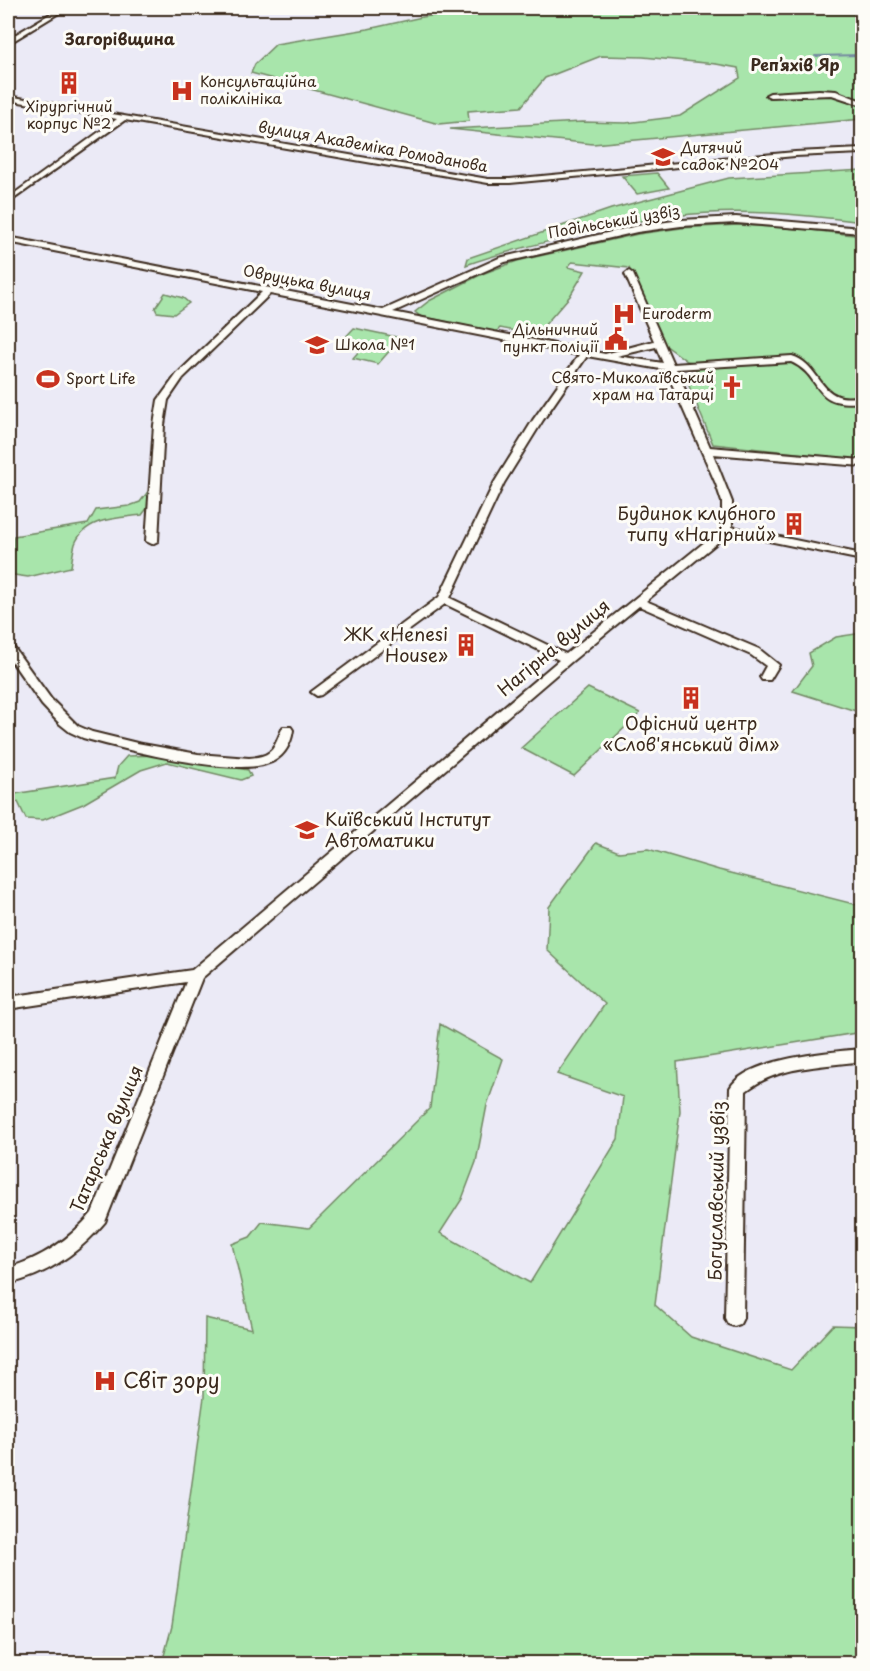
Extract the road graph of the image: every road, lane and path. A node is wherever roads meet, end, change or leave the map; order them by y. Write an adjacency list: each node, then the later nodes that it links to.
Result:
1 (64, 8): 2 (street)
2 (8, 42)
3 (770, 95): 5 (street)
4 (8, 98): 6 (street, вулиця Академіка Ромоданова)
5 (862, 103)
6 (123, 118): 7 (street, вулиця Академіка Ромоданова); 8 (street)
7 (862, 151)
8 (8, 201)
9 (862, 231): 13 (street, Подільський узвіз)
10 (8, 239): 12 (street, Овруцька вулиця)
11 (629, 274): 14 (street)
12 (268, 291): 13 (street, Овруцька вулиця); 22 (street)
13 (382, 314): 15 (street, Овруцька вулиця)
14 (659, 343): 16 (street, Овруцька вулиця); 17 (street)
15 (585, 353): 16 (street, Овруцька вулиця); 24 (street)
16 (600, 357): 17 (street, Овруцька вулиця)
17 (668, 367): 18 (street, Овруцька вулиця); 19 (street)
18 (862, 399)
19 (706, 450): 20 (street); 21 (street)
20 (862, 463)
21 (727, 529): 23 (street); 25 (street, Нагірна вулиця)
22 (152, 541)
23 (862, 557)
24 (444, 599): 27 (street); 30 (street)
25 (637, 601): 27 (street, Нагірна вулиця); 29 (street)
26 (8, 648): 28 (street)
27 (567, 659): 32 (street, Нагірна вулиця)
28 (14, 665): 31 (street)
29 (766, 677)
30 (318, 692)
31 (287, 730)
32 (196, 975): 33 (street); 35 (street, Татарська вулиця)
33 (8, 1003)
34 (862, 1055): 36 (street, Богуславський узвіз)
35 (8, 1276)
36 (735, 1318)

